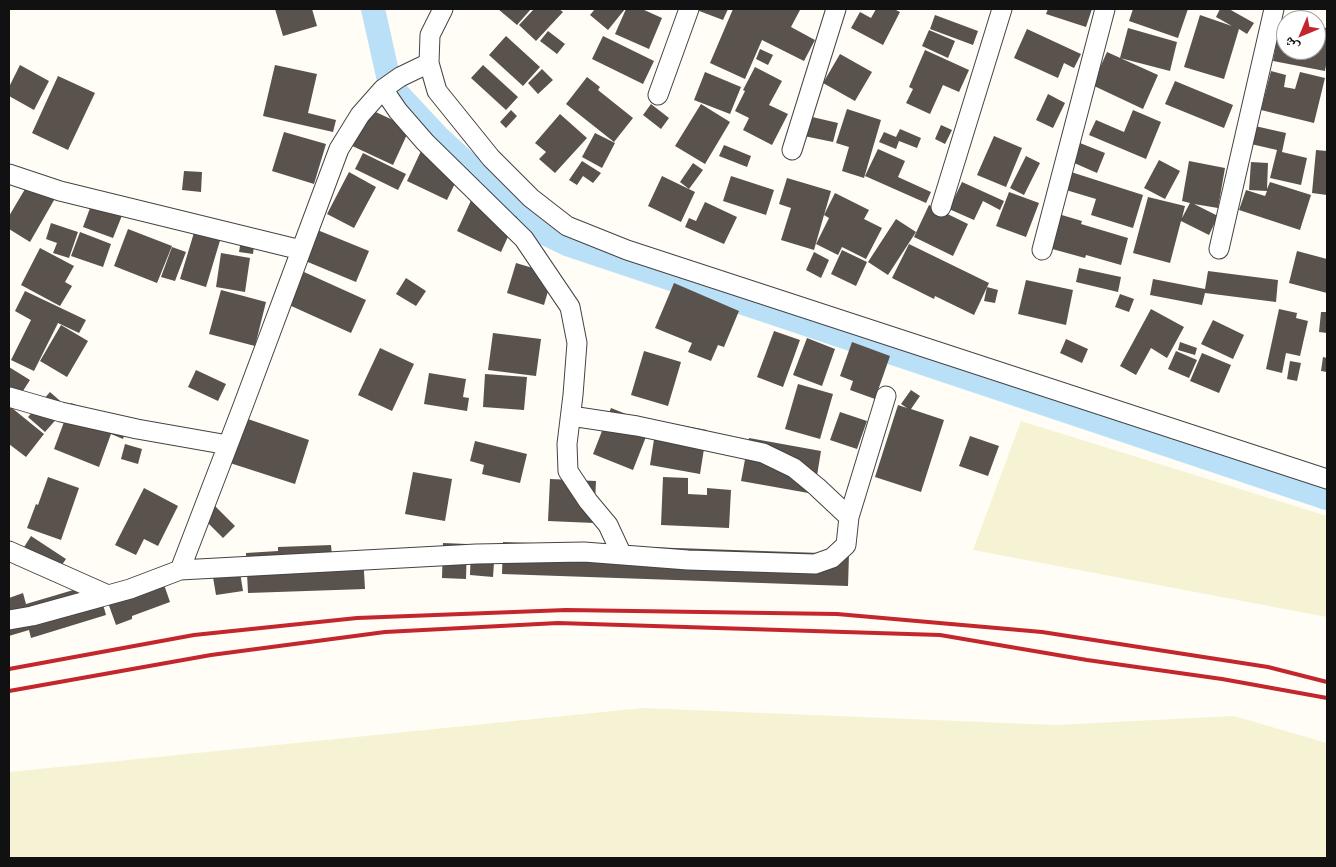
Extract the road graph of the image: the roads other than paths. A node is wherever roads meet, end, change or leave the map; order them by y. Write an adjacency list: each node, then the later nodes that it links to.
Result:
1 (443, 9): 7 (street)
2 (689, 9): 9 (street)
3 (836, 9): 10 (street)
4 (1002, 9): 12 (street)
5 (1105, 9): 15 (street)
6 (1274, 9): 13 (street)
7 (429, 63): 8 (street); 20 (street)
8 (384, 89): 14 (street); 18 (street)
9 (658, 95)
10 (792, 150)
11 (9, 174): 14 (street)
12 (941, 207)
13 (1219, 248)
14 (301, 250): 19 (street)
15 (1042, 250)
16 (886, 396): 21 (street)
17 (9, 397): 19 (street)
18 (571, 416): 21 (street); 23 (street)
19 (228, 445): 24 (street)
20 (1327, 479)
21 (849, 517): 23 (street)
22 (9, 551): 25 (street)
23 (622, 555): 24 (street)
24 (180, 570): 25 (street)
25 (108, 595): 26 (street)
26 (9, 620)

